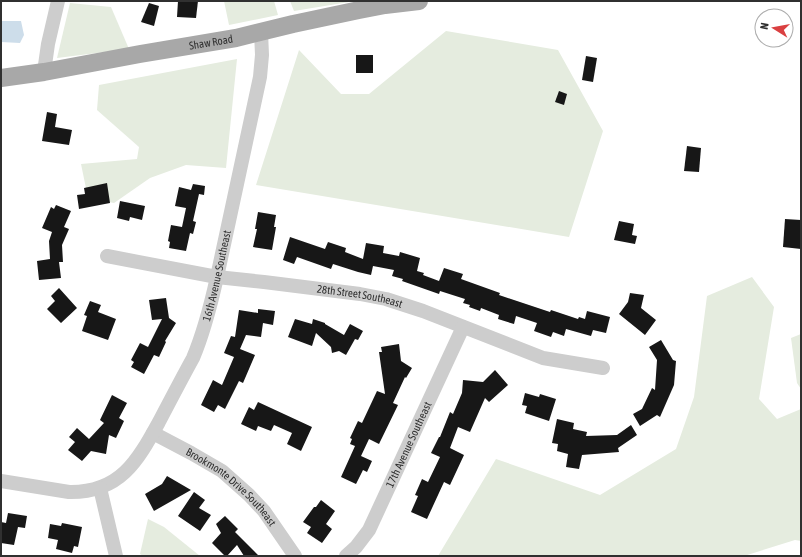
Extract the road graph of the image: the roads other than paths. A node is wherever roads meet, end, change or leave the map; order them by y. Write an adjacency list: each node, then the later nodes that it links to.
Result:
1 (58, 1): 4 (street)
2 (419, 1): 3 (main road, Shaw Road)
3 (261, 32): 4 (main road, Shaw Road); 7 (street, 16th Avenue Southeast)
4 (44, 72): 5 (main road, Shaw Road)
5 (1, 78)
6 (107, 256): 7 (street, 28th Street Southeast)
7 (217, 277): 8 (street, 28th Street Southeast); 10 (street, 16th Avenue Southeast)
8 (463, 327): 9 (street, 28th Street Southeast); 15 (street, 17th Avenue Southeast)
9 (603, 368)
10 (153, 433): 12 (street, 16th Avenue Southeast); 14 (street, Brookmonte Drive Southeast)
11 (1, 481): 12 (street, 16th Avenue Southeast)
12 (100, 488): 13 (street)
13 (116, 556)
14 (295, 556)
15 (346, 556)

